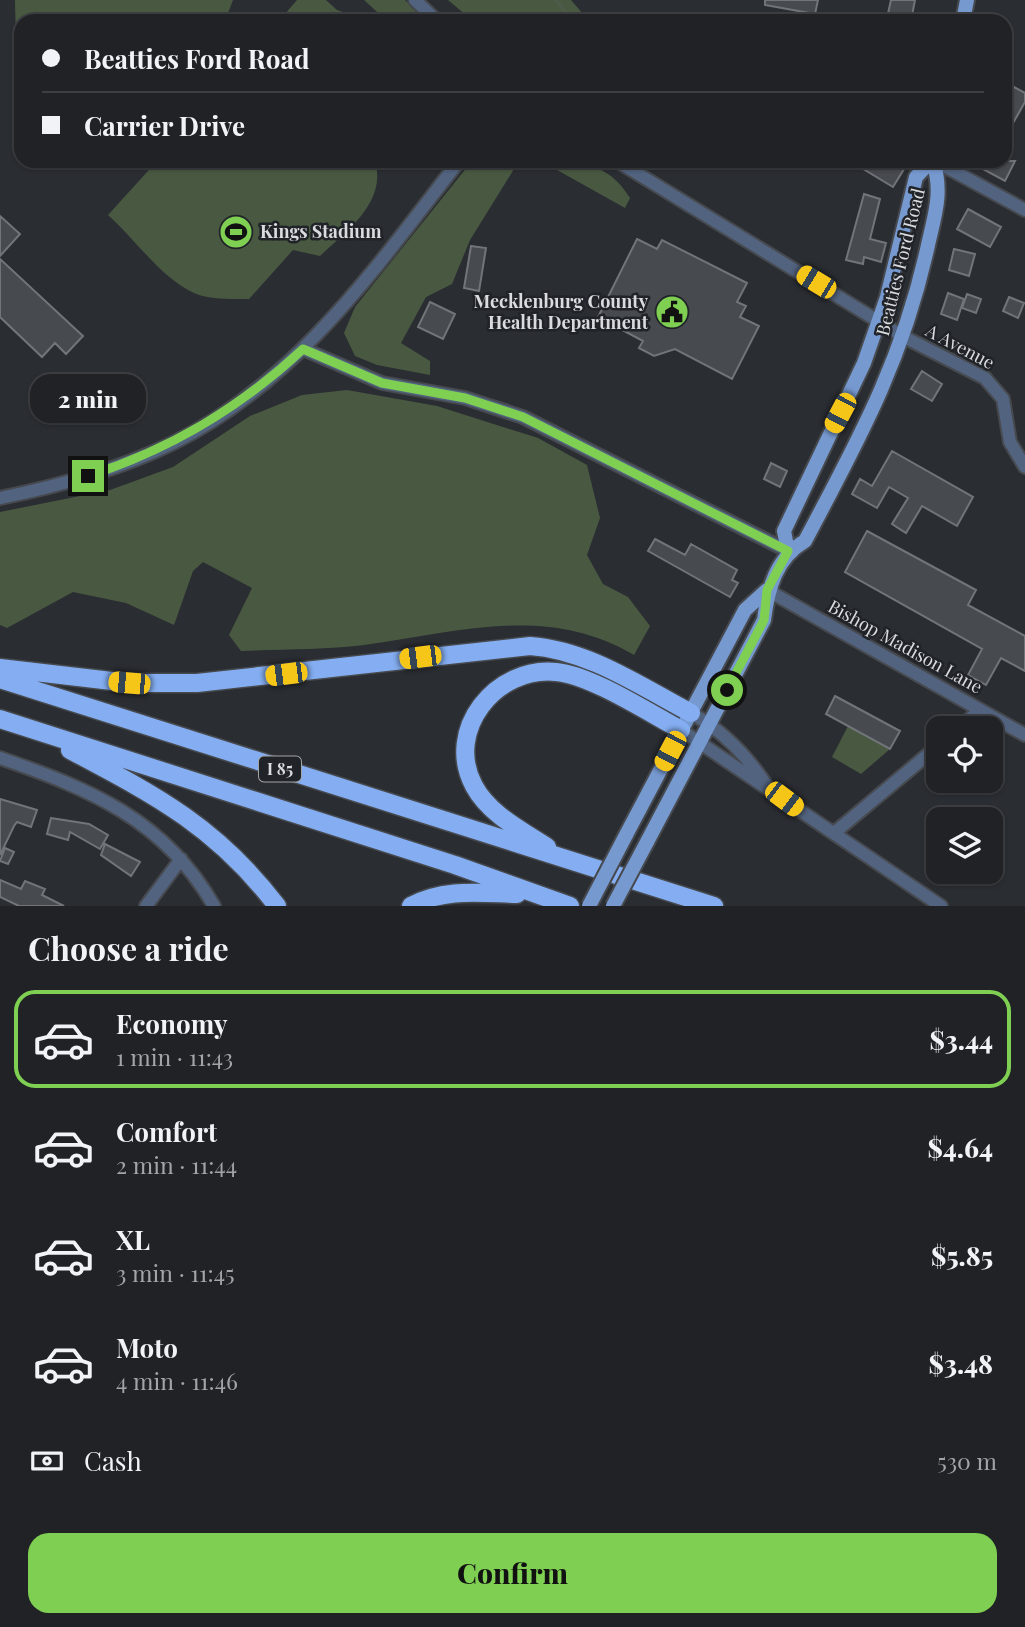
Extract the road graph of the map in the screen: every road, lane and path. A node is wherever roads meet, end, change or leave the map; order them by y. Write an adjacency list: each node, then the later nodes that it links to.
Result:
1 (415, 0): 2 (street)
2 (430, 14)
3 (453, 168): 11 (street)
4 (629, 168): 9 (street, A Avenue)
5 (926, 168): 9 (main road, Beatties Ford Road)
6 (935, 168): 10 (main road, Beatties Ford Road)
7 (946, 168): 8 (street)
8 (1025, 210)
9 (879, 320): 10 (street, A Avenue); 16 (main road, Beatties Ford Road)
10 (904, 337): 13 (street, A Avenue); 16 (main road, Beatties Ford Road)
11 (303, 349): 15 (street); 16 (street)
12 (1025, 444): 13 (street)
13 (1012, 450): 14 (street, A Avenue)
14 (1025, 467)
15 (0, 498)
16 (788, 551): 17 (main road, Beatties Ford Road)
17 (767, 590): 20 (street, Bishop Madison Lane); 21 (main road, Beatties Ford Road); 24 (main road, Beatties Ford Road)
18 (0, 668): 21 (highway)
19 (0, 679): 33 (highway, I 85)
20 (981, 710): 22 (street); 27 (street, Bishop Madison Lane)
21 (691, 713): 24 (street); 26 (main road, Beatties Ford Road)
22 (974, 716)
23 (0, 719): 25 (highway, I 85)
24 (709, 723): 28 (main road, Beatties Ford Road); 31 (street)
25 (27, 727): 35 (highway, I 85); 38 (highway)
26 (681, 730): 28 (street); 33 (highway); 41 (main road, Beatties Ford Road, bridge)
27 (1025, 735)
28 (700, 742): 31 (street); 42 (main road, Beatties Ford Road, bridge)
29 (926, 756): 32 (street)
30 (0, 758): 34 (street)
31 (767, 786): 32 (street)
32 (834, 833): 44 (street)
33 (562, 857): 43 (highway, I 85)
34 (181, 859): 36 (street); 37 (street)
35 (535, 894): 39 (highway); 40 (highway, I 85)
36 (146, 906)
37 (214, 906)
38 (277, 906)
39 (411, 906)
40 (570, 906)
41 (589, 906)
42 (613, 906)
43 (714, 906)
44 (941, 906)

